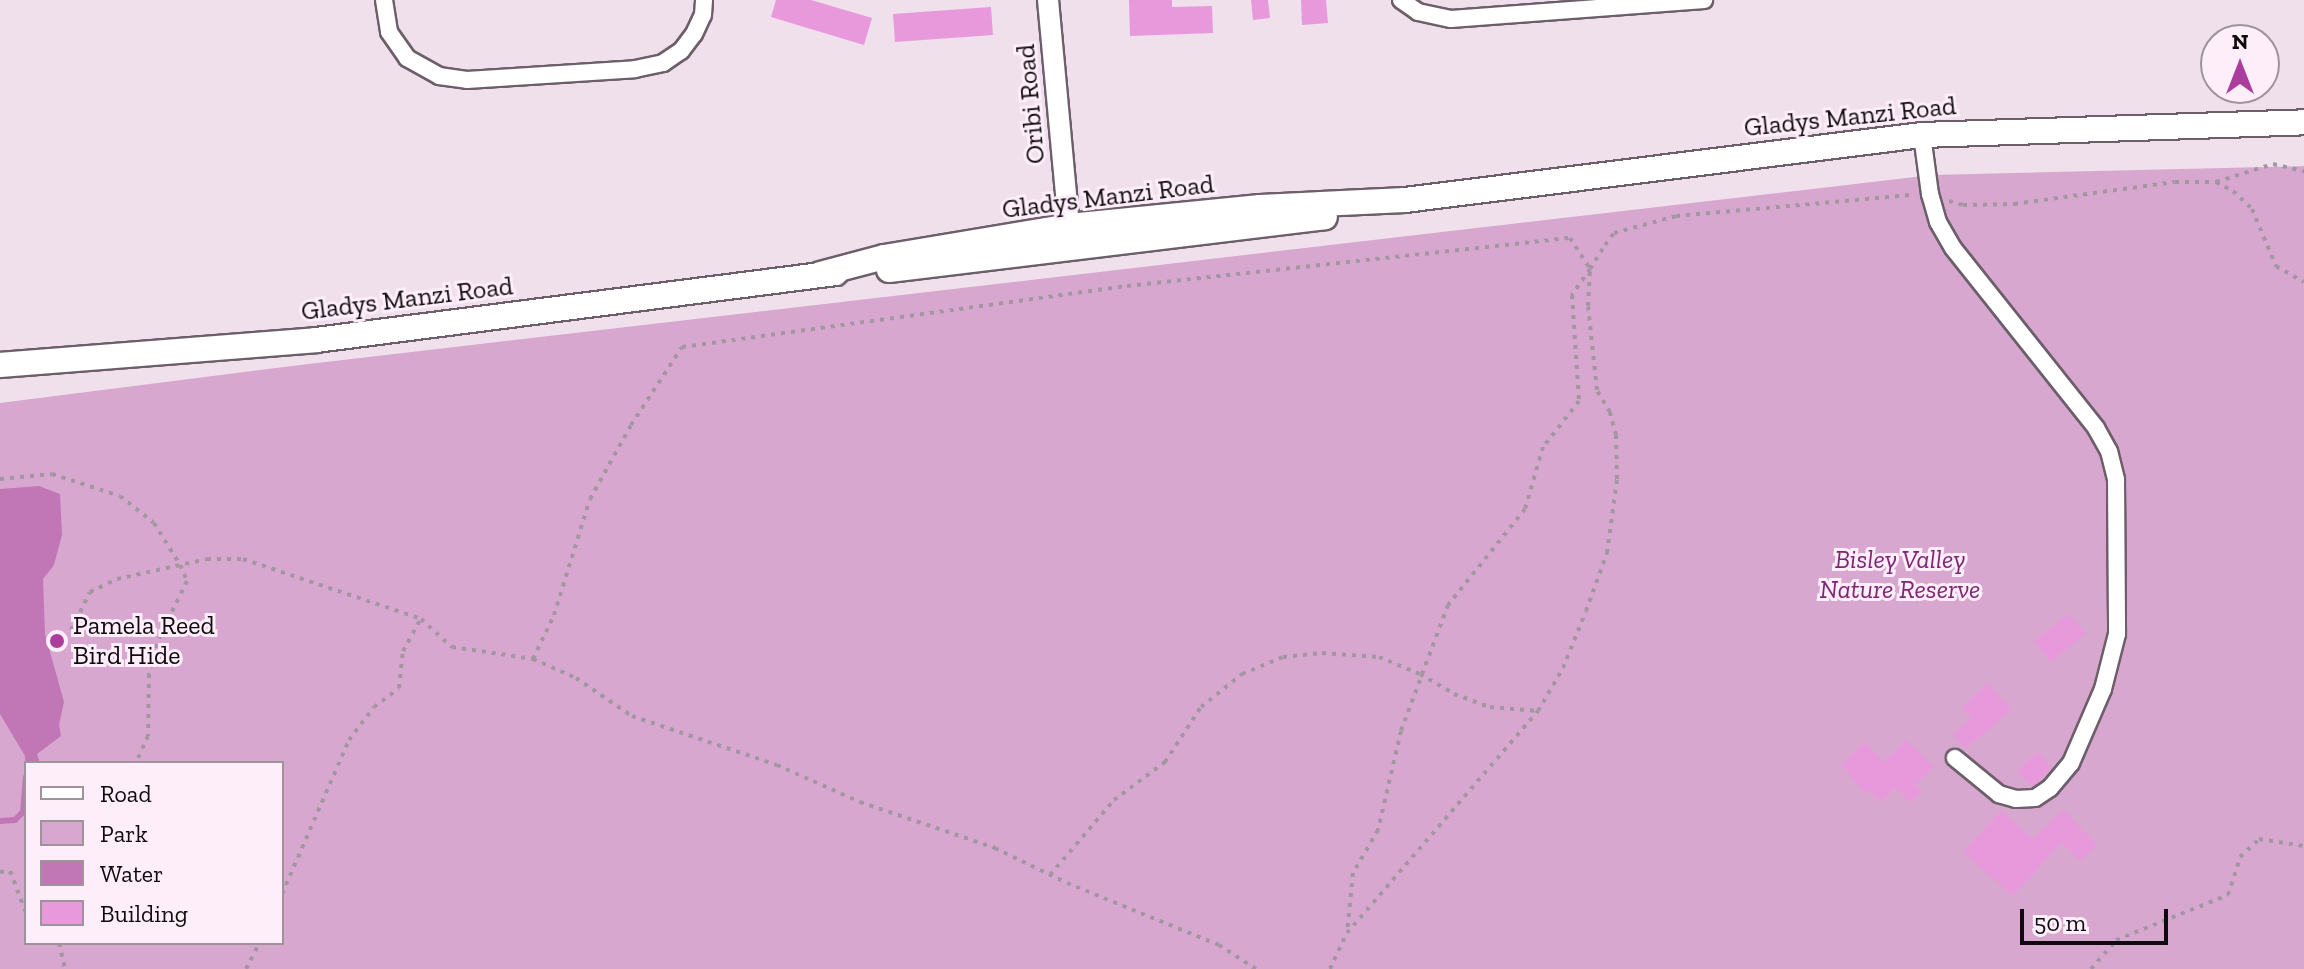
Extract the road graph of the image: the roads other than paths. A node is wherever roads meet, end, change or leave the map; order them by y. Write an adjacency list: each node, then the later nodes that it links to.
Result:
1 (384, 0): 2 (street)
2 (704, 0)
3 (1048, 0): 8 (street, Oribi Road)
4 (1401, 0): 5 (street)
5 (1704, 0)
6 (2304, 122): 7 (main road, Gladys Manzi Road)
7 (1922, 135): 8 (main road, Gladys Manzi Road); 10 (street)
8 (1070, 238): 9 (main road, Gladys Manzi Road)
9 (0, 365)
10 (1955, 758)

